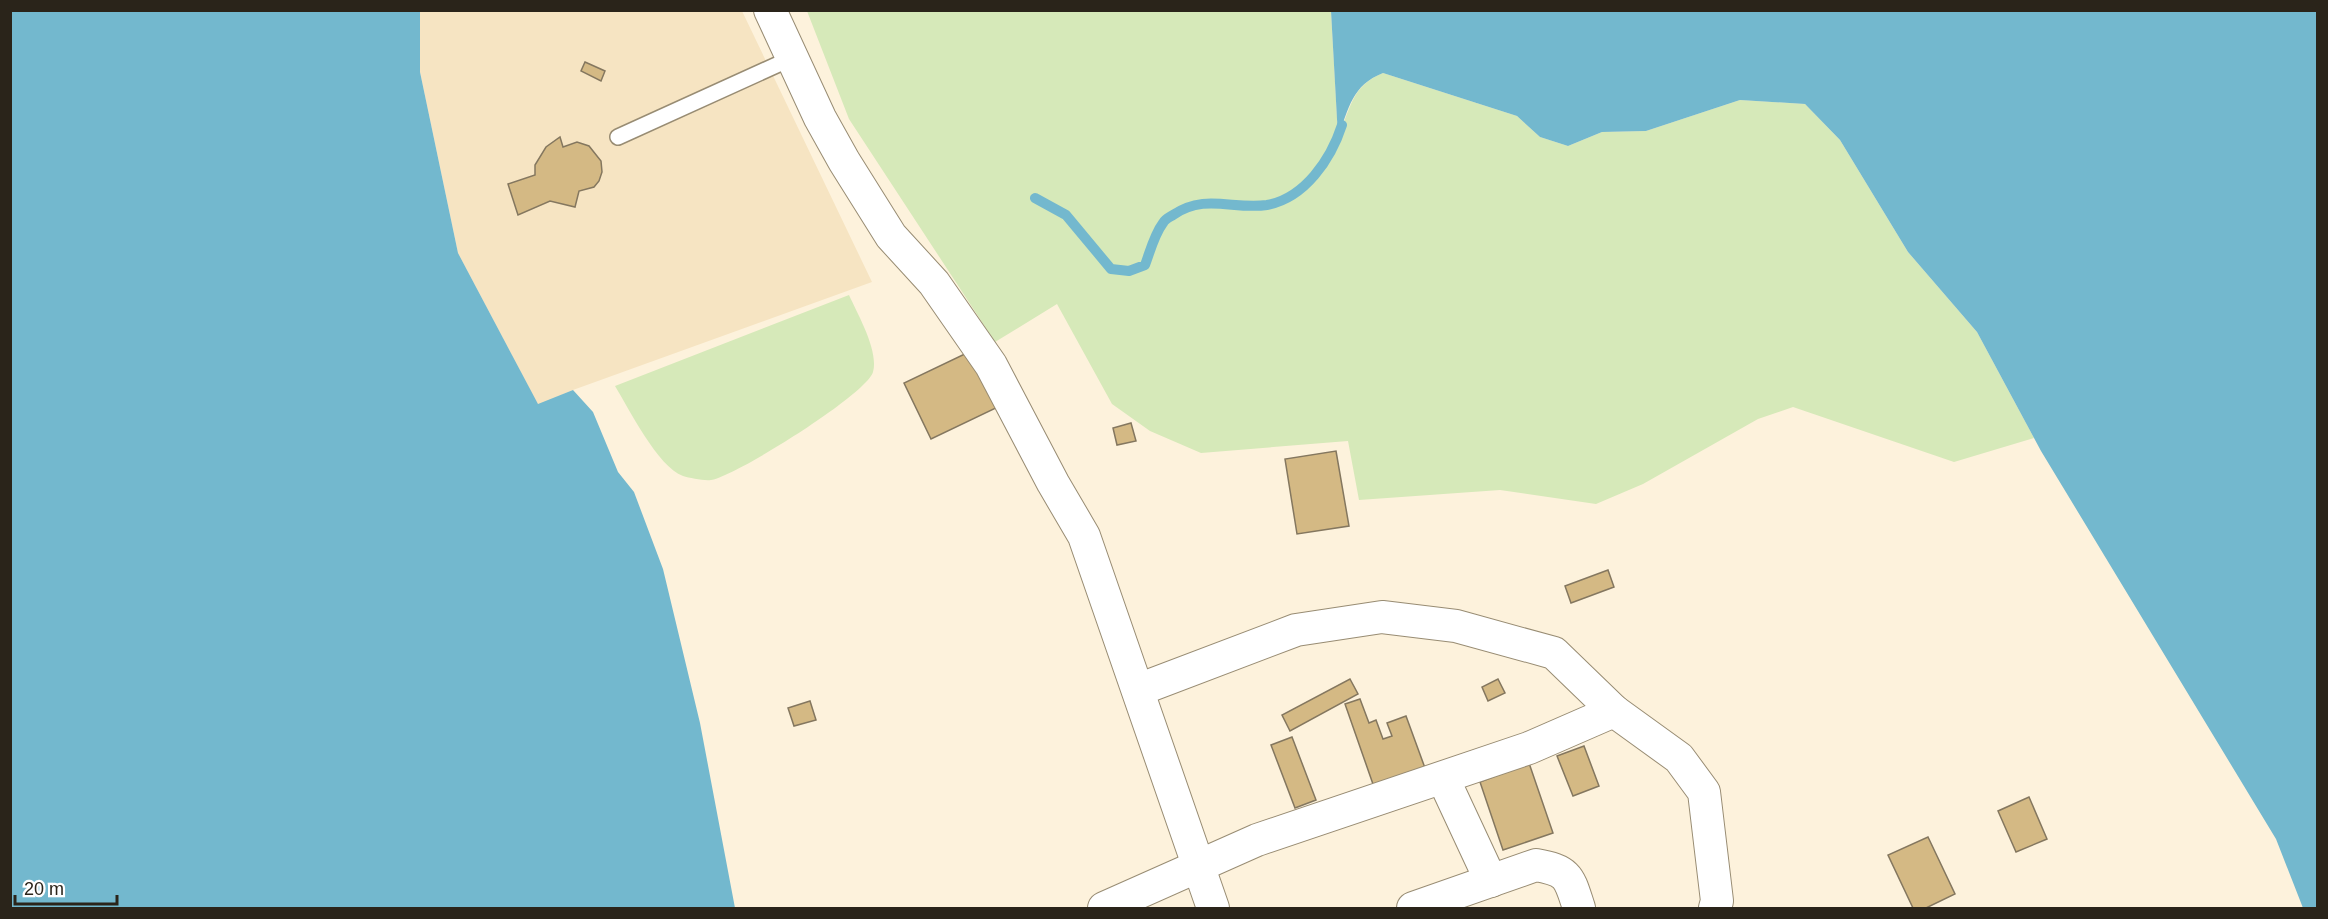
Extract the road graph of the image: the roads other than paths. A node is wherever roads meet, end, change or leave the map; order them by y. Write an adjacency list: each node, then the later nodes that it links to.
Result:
1 (770, 10): 2 (street)
2 (792, 58): 3 (lane); 4 (street)
3 (618, 137)
4 (1138, 690): 5 (street); 7 (street)
5 (1614, 711): 6 (street); 13 (street)
6 (1443, 778): 7 (street); 8 (street)
7 (1197, 866): 9 (street); 10 (street)
8 (1491, 881): 11 (street); 12 (street)
9 (1104, 909)
10 (1213, 909)
11 (1413, 909)
12 (1579, 909)
13 (1715, 909)

